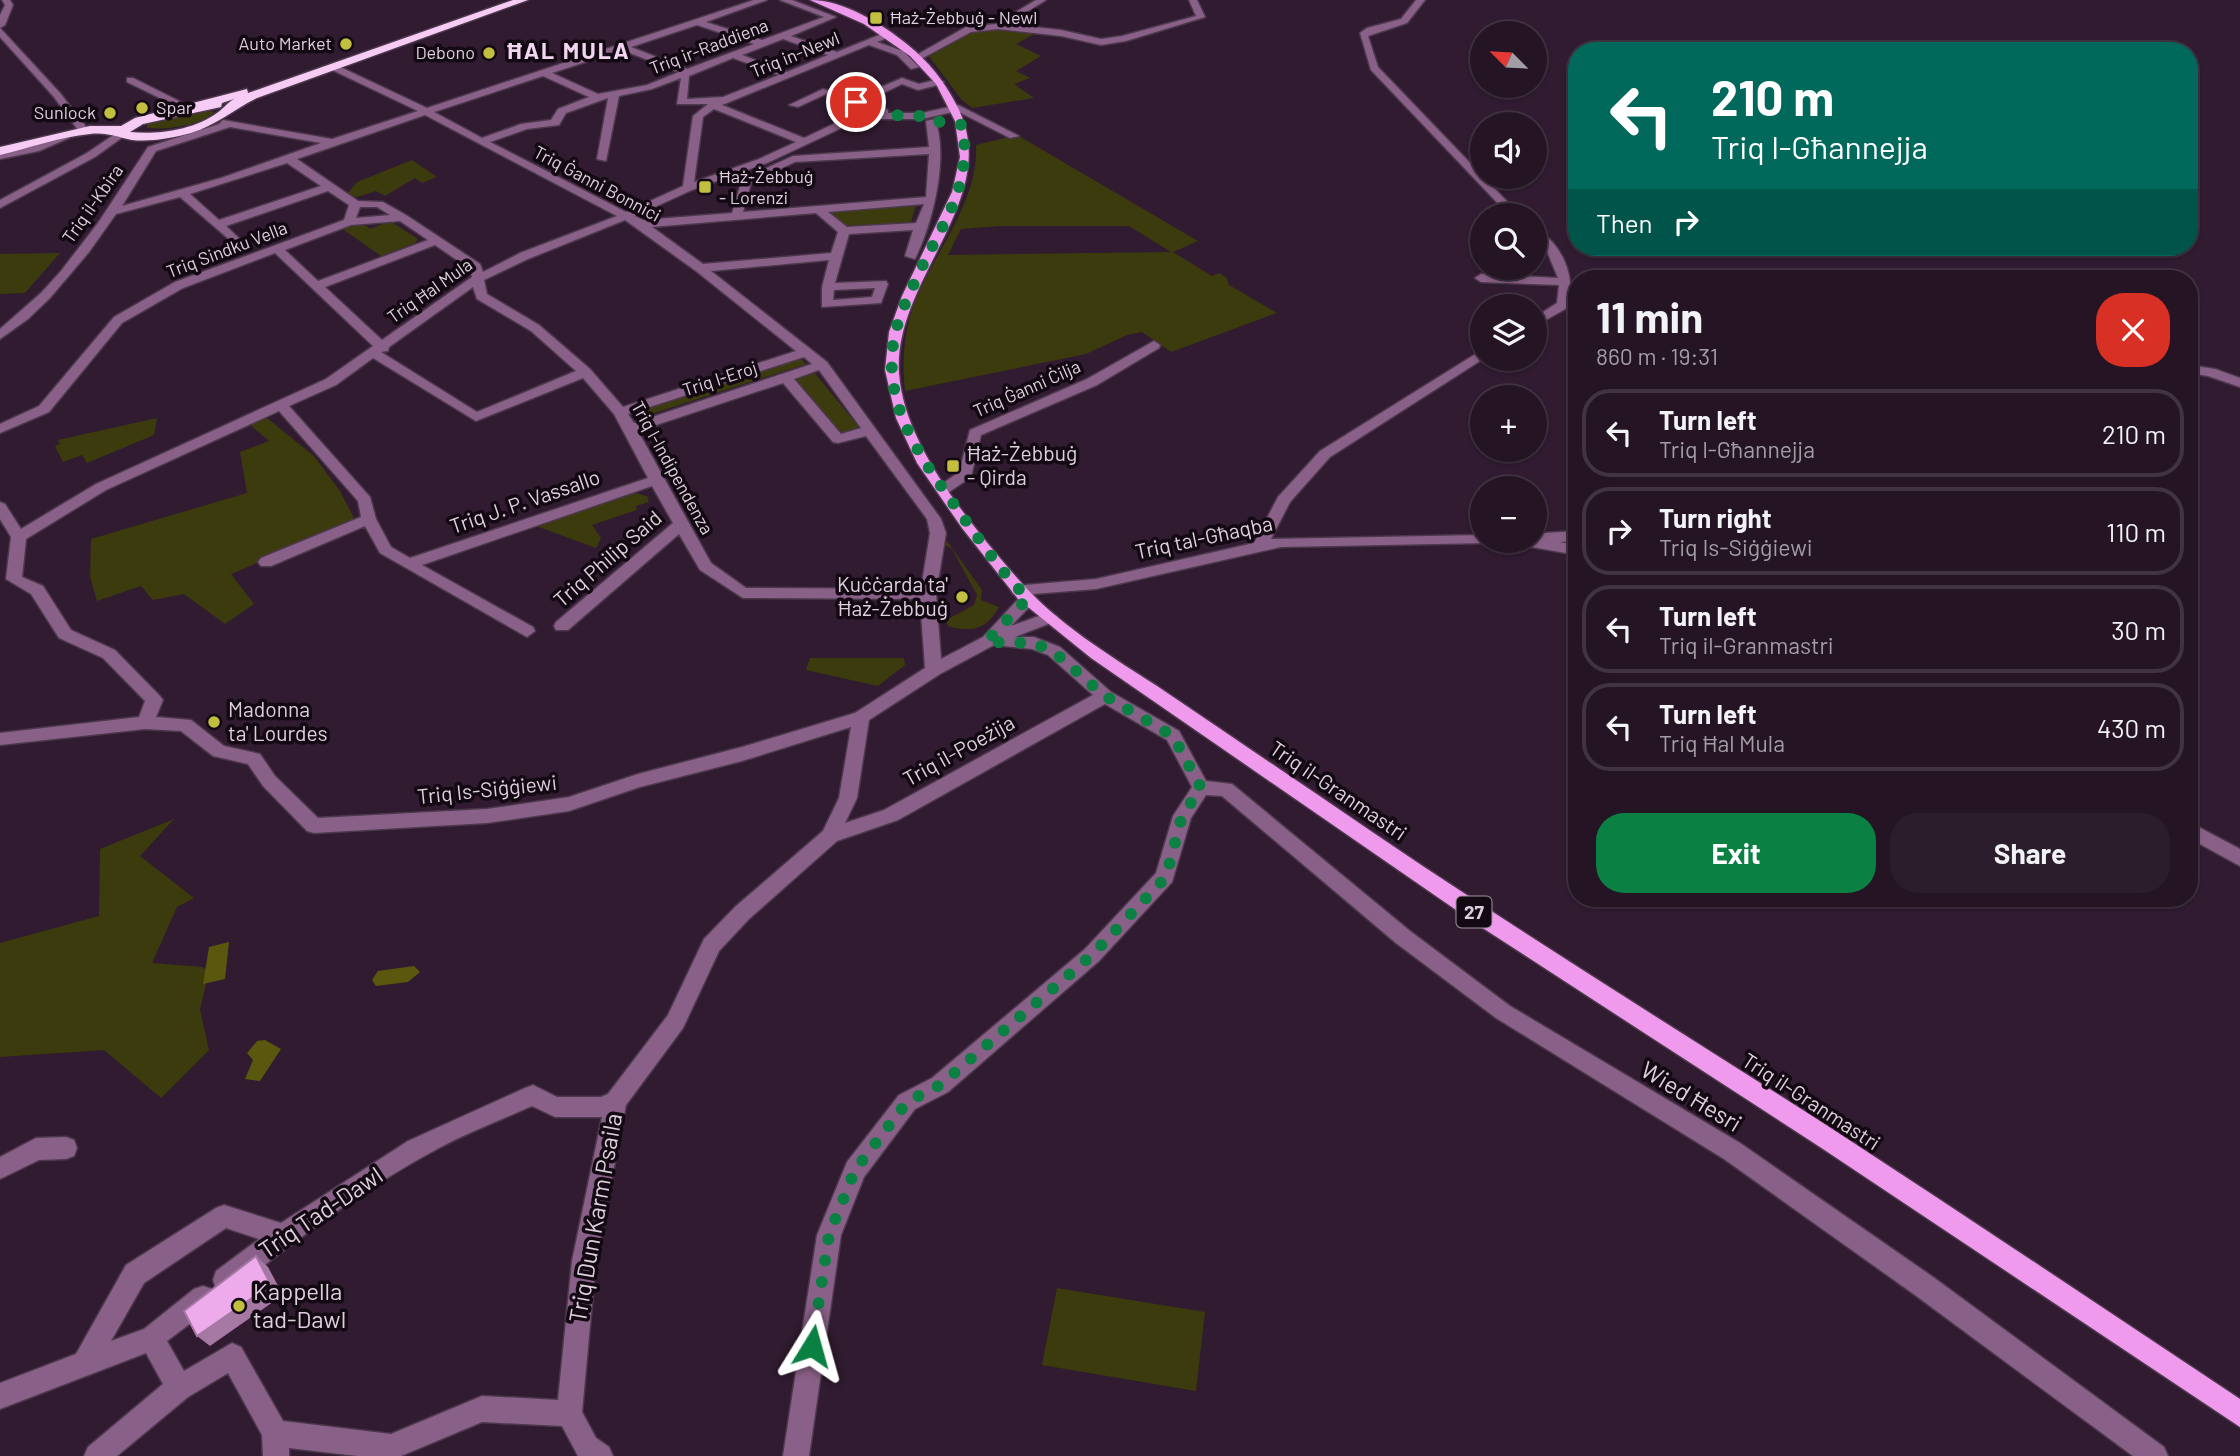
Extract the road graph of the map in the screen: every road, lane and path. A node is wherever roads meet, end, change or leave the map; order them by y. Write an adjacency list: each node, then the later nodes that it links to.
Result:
1 (6, 0): 11 (street)
2 (508, 0): 36 (highway)
3 (523, 0): 22 (highway)
4 (763, 0): 10 (street)
5 (784, 0): 15 (street, Triq ir-Raddiena)
6 (814, 0): 14 (main road)
7 (1042, 0): 12 (street)
8 (1193, 0): 12 (street)
9 (1421, 0): 60 (street)
10 (698, 22): 17 (street); 18 (street)
11 (0, 25)
12 (998, 26): 21 (street)
13 (0, 31): 42 (street)
14 (889, 34): 16 (street, Triq in-Newl); 21 (main road)
15 (783, 36): 17 (street, Triq ir-Raddiena); 20 (street)
16 (868, 42): 20 (street, Triq in-Newl); 23 (street)
17 (761, 43): 19 (street, Triq ir-Raddiena)
18 (623, 47): 24 (street); 26 (street)
19 (733, 55): 25 (street); 26 (street, Triq ir-Raddiena)
20 (837, 55): 25 (street, Triq in-Newl)
21 (918, 57): 28 (main road)
22 (333, 67): 36 (highway); 37 (street, Triq Ġanni Bonnici)
23 (914, 67)
24 (545, 74): 30 (street); 37 (street)
25 (788, 75): 31 (street, Triq in-Newl)
26 (687, 76): 29 (street, Triq ir-Raddiena); 31 (street)
27 (130, 80): 35 (street)
28 (939, 82): 32 (street); 39 (main road)
29 (614, 94): 30 (street, Triq ir-Raddiena); 55 (street)
30 (597, 97): 48 (street, Triq ir-Raddiena)
31 (726, 100): 33 (street, Triq in-Newl)
32 (856, 102): 34 (street); 38 (street)
33 (713, 105): 49 (street); 57 (street)
34 (794, 105)
35 (186, 107): 36 (highway); 42 (highway)
36 (229, 110): 41 (highway); 45 (highway); 47 (street); 64 (street, Triq il-Kbira)
37 (428, 111): 47 (street); 48 (street, Triq Ġanni Bonnici)
38 (891, 115): 40 (street, Triq Ħal Mula); 49 (street, Triq Ħal Mula)
39 (960, 116): 40 (street, Triq Ħal Mula); 40 (street, Triq Ħal Mula); 46 (street); 102 (main road, Triq il-Granmastri / 27)
40 (933, 117): 51 (street)
41 (139, 121): 42 (highway); 43 (highway)
42 (82, 128): 50 (highway)
43 (123, 132): 44 (highway); 45 (highway); 52 (street)
44 (65, 136): 50 (highway); 53 (street)
45 (148, 136): 52 (street)
46 (1014, 136)
47 (333, 142): 54 (street)
48 (481, 142): 67 (street, Triq Ġanni Bonnici)
49 (806, 142): 57 (street, Triq Ħal Mula)
50 (0, 148)
51 (935, 150): 59 (street); 65 (street)
52 (91, 155): 62 (street)
53 (0, 156)
54 (289, 159): 56 (street); 58 (street)
55 (602, 159)
56 (327, 187): 61 (street); 70 (street)
57 (688, 188): 67 (street, Triq Ħal Mula)
58 (181, 193): 64 (street); 70 (street)
59 (931, 200): 63 (street); 71 (street)
60 (1503, 203)
61 (355, 204): 66 (street); 68 (street)
62 (0, 205)
63 (817, 208): 65 (street); 72 (street)
64 (114, 211): 86 (street, Triq il-Kbira)
65 (737, 215): 69 (street)
66 (402, 217): 68 (street, Triq Sindku Vella); 73 (street)
67 (624, 217): 69 (street, Triq Ġanni Bonnici); 80 (street, Triq Ħal Mula)
68 (349, 222): 76 (street, Triq Sindku Vella)
69 (641, 224): 79 (street, Triq Ġanni Bonnici)
70 (217, 225): 74 (street)
71 (920, 226): 72 (street); 77 (street)
72 (844, 231): 78 (street)
73 (437, 240): 80 (street, Triq l-Indipendenza); 84 (street)
74 (238, 243)
75 (1547, 245): 82 (street)
76 (277, 249): 84 (street); 98 (street, Triq Sindku Vella)
77 (911, 256)
78 (834, 257): 79 (street); 83 (street)
79 (700, 268): 89 (street, Triq Ġanni Bonnici)
80 (477, 279): 88 (street, Triq Ħal Mula); 93 (street, Triq l-Indipendenza)
81 (1524, 280): 82 (street)
82 (1566, 282): 85 (street)
83 (830, 283)
84 (316, 286): 88 (street)
85 (1547, 315)
86 (0, 335)
87 (1154, 345): 102 (street, Triq Ġanni Ċilja)
88 (379, 351): 93 (street); 96 (street, Triq Ħal Mula)
89 (805, 352): 91 (street, Triq Ġanni Bonnici); 97 (street, Triq l-Eroj)
90 (1470, 362): 110 (street)
91 (822, 365): 94 (street, Triq l-Eroj); 100 (street, Triq Ġanni Bonnici)
92 (2198, 370): 95 (street)
93 (585, 372): 97 (street, Triq l-Indipendenza)
94 (785, 377): 99 (street, Triq l-Eroj); 100 (street)
95 (2240, 383)
96 (282, 406): 104 (street); 106 (street, Triq Ħal Mula)
97 (620, 412): 99 (street, Triq l-Indipendenza)
98 (0, 429)
99 (630, 429): 101 (street, Triq l-Indipendenza)
100 (871, 430): 116 (street, Triq Ġanni Bonnici)
101 (656, 480): 105 (street, Triq l-Indipendenza); 114 (street, Triq J. P. Vassallo)
102 (944, 489): 117 (main road, Triq il-Granmastri / 27)
103 (0, 506): 106 (street)
104 (369, 519): 113 (street); 114 (street)
105 (681, 524): 116 (street, Triq l-Indipendenza); 119 (street, Triq Philip Said)
106 (19, 537): 115 (street)
107 (1568, 537): 108 (street)
108 (1547, 538)
109 (1470, 541): 110 (street, Triq tal-Għaqba)
110 (1261, 545): 117 (street, Triq tal-Għaqba)
111 (1547, 545): 112 (street)
112 (1568, 548)
113 (266, 562)
114 (408, 564): 120 (street)
115 (7, 583): 125 (street)
116 (928, 594): 122 (street, Triq Ġanni Bonnici)
117 (1023, 594): 118 (main road, Triq il-Granmastri / 27); 121 (street, Triq Is-Siġġiewi)
118 (1050, 617): 121 (street, Triq Is-Siġġiewi); 140 (main road, Triq il-Granmastri / 27)
119 (562, 626)
120 (527, 631)
121 (986, 642): 122 (street, Triq Is-Siġġiewi); 123 (street)
122 (934, 670): 124 (street, Triq Is-Siġġiewi)
123 (1105, 696): 127 (street); 129 (street, Triq il-Poeżija)
124 (861, 717): 125 (street, Triq Is-Siġġiewi); 129 (street, Triq Dun Karm Psaila)
125 (145, 723): 126 (street, Triq Is-Siġġiewi)
126 (0, 739)
127 (1201, 788): 144 (street); 145 (street, Wied Ħesri)
128 (2198, 834): 130 (street)
129 (830, 836): 131 (street, Triq Dun Karm Psaila)
130 (2240, 858)
131 (616, 1101): 134 (street, Triq Tad-Dawl); 139 (street, Triq Dun Karm Psaila)
132 (66, 1148): 133 (street)
133 (1, 1170)
134 (283, 1235): 135 (street, Triq Tad-Dawl); 136 (street)
135 (152, 1338): 136 (street, Triq Tad-Dawl); 137 (street)
136 (84, 1365): 138 (street, Triq Tad-Dawl)
137 (179, 1388): 141 (street); 142 (street)
138 (0, 1396)
139 (569, 1414): 141 (street); 143 (street)
140 (2240, 1414)
141 (276, 1444)
142 (97, 1456)
143 (600, 1456)
144 (796, 1456)
145 (2155, 1456)

